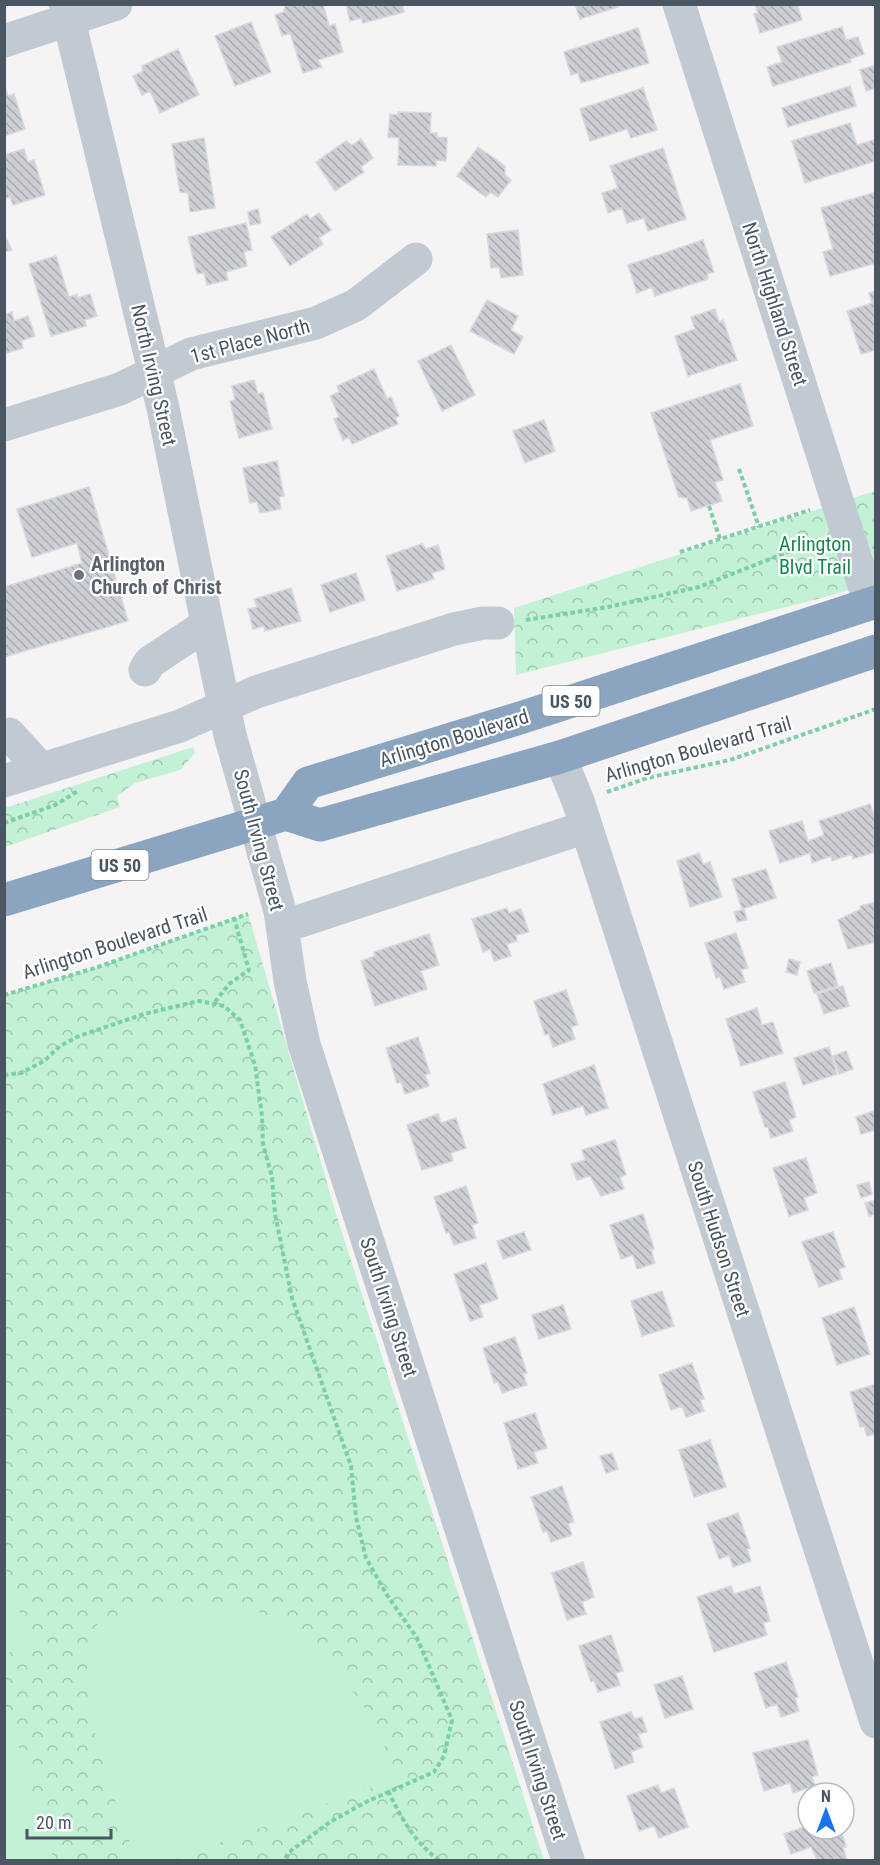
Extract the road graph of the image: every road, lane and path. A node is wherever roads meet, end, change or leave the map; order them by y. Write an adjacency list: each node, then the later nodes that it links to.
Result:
1 (116, 4): 3 (street)
2 (679, 4): 15 (street, North Highland Street)
3 (68, 12): 4 (street); 6 (street, North Irving Street)
4 (4, 41)
5 (416, 259): 6 (street, 1st Place North)
6 (154, 374): 7 (street, 1st Place North); 17 (street, North Irving Street)
7 (4, 425)
8 (739, 469): 11 (path)
9 (709, 506): 12 (path)
10 (812, 510): 11 (path)
11 (759, 527): 12 (path)
12 (720, 539): 14 (path)
13 (821, 539): 16 (path)
14 (680, 552)
15 (873, 603): 28 (highway, Arlington Boulevard / US 50)
16 (498, 623): 20 (street)
17 (206, 625): 19 (street); 20 (street, North Irving Street)
18 (876, 651): 24 (highway, US 50)
19 (145, 670)
20 (224, 706): 23 (street, North Irving Street); 25 (street)
21 (876, 709): 27 (path, Arlington Boulevard Trail)
22 (9, 734): 25 (street)
23 (234, 748): 29 (street, South Irving Street)
24 (560, 756): 28 (highway, US 50); 30 (street, South Hudson Street)
25 (41, 769): 26 (street)
26 (4, 781)
27 (597, 795)
28 (286, 814): 29 (highway)
29 (254, 823): 31 (highway, US 50); 32 (street, South Irving Street)
30 (586, 827): 32 (street); 36 (street, South Hudson Street)
31 (4, 900)
32 (282, 927): 40 (street, South Irving Street)
33 (4, 995): 34 (path, Arlington Boulevard Trail)
34 (215, 1002): 35 (path); 37 (path)
35 (4, 1075)
36 (876, 1722)
37 (388, 1791): 38 (path); 39 (path)
38 (285, 1860)
39 (439, 1860)
40 (568, 1860)

